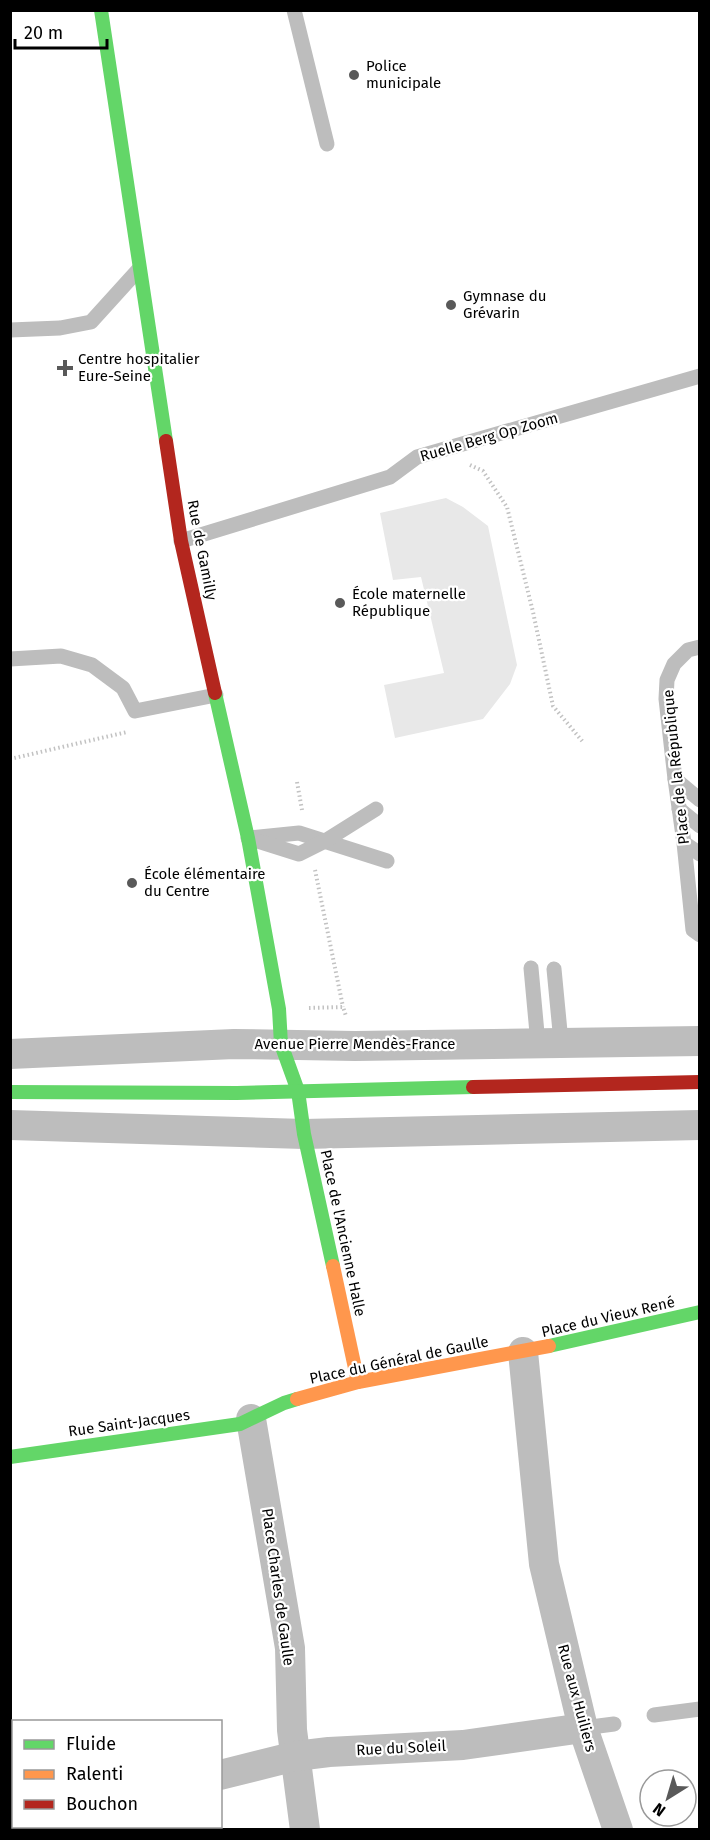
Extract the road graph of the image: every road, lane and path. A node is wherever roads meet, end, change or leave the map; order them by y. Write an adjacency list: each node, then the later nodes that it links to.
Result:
1 (101, 10): 4 (street, Rue de Gamilly)
2 (294, 10): 3 (lane)
3 (327, 144)
4 (140, 268): 5 (lane); 8 (street, Rue de Gamilly)
5 (10, 330)
6 (699, 376): 8 (lane, Ruelle Berg Op Zoom)
7 (463, 462): 13 (path)
8 (181, 541): 11 (street, Rue de Gamilly)
9 (699, 647): 15 (lane, Place de la République)
10 (10, 659): 11 (lane)
11 (216, 695): 21 (street, Rue de Gamilly)
12 (138, 729): 14 (path)
13 (583, 742)
14 (10, 759)
15 (675, 779): 17 (lane); 19 (lane, Place de la République)
16 (297, 782): 23 (path)
17 (699, 800)
18 (376, 809): 22 (lane)
19 (679, 809): 20 (lane); 24 (lane, Place de la République)
20 (699, 826)
21 (248, 838): 23 (lane); 35 (street, Rue de Gamilly)
22 (325, 841): 23 (lane); 26 (lane)
23 (309, 842): 32 (path)
24 (684, 843): 25 (lane); 27 (lane, Place de la République)
25 (699, 854)
26 (387, 861)
27 (694, 879): 28 (lane, Place de la République)
28 (695, 903): 29 (lane, Place de la République)
29 (699, 935)
30 (531, 968): 34 (lane)
31 (554, 969): 34 (lane)
32 (343, 1007)
33 (699, 1041): 34 (street, Avenue Pierre Mendès-France)
34 (550, 1043): 35 (street, Avenue Pierre Mendès-France)
35 (281, 1044): 36 (street, Avenue Pierre Mendès-France); 38 (street, Rue de Gamilly)
36 (10, 1054)
37 (699, 1083): 38 (street)
38 (298, 1091): 39 (street); 42 (street, Place de l'Ancienne Halle)
39 (10, 1092)
40 (10, 1125): 42 (street)
41 (699, 1125): 42 (street)
42 (304, 1134): 45 (street, Place de l'Ancienne Halle)
43 (699, 1312): 44 (street, Place du Vieux René)
44 (523, 1352): 45 (street, Place du Général de Gaulle); 51 (street, Rue aux Huiliers)
45 (358, 1382): 46 (street, Place du Général de Gaulle)
46 (251, 1419): 47 (street, Rue Saint-Jacques); 52 (street, Place Charles de Gaulle)
47 (10, 1457)
48 (699, 1709): 49 (lane)
49 (654, 1715)
50 (614, 1724): 51 (lane)
51 (583, 1728): 52 (street, Rue du Soleil); 55 (street, Rue aux Huiliers)
52 (296, 1756): 53 (street, Rue du Soleil); 54 (street, Place Charles de Gaulle)
53 (222, 1774)
54 (305, 1830)
55 (618, 1830)

